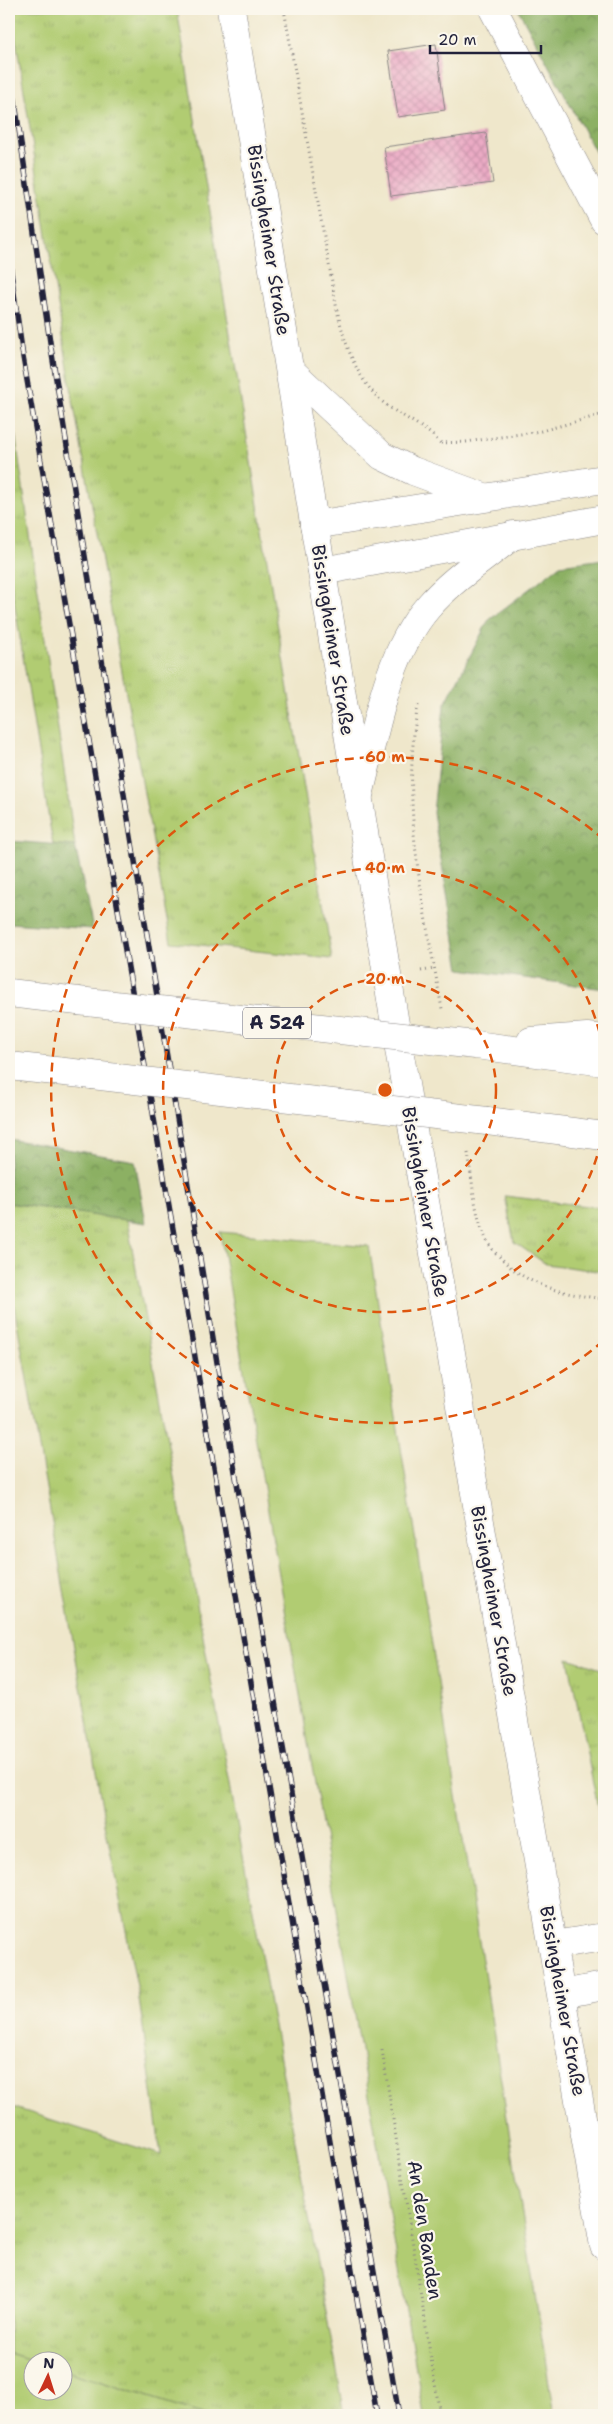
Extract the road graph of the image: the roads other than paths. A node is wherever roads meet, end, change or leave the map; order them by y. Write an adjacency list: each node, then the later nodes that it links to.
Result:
1 (231, 9): 4 (main road, Bissingheimer Straße)
2 (493, 9): 3 (main road)
3 (604, 220)
4 (290, 370): 6 (main road); 8 (main road, Bissingheimer Straße)
5 (604, 479): 6 (main road)
6 (487, 499): 8 (main road)
7 (604, 519): 9 (main road)
8 (314, 525): 10 (main road, Bissingheimer Straße)
9 (513, 535): 10 (main road); 11 (main road)
10 (322, 571): 11 (main road, Bissingheimer Straße)
11 (359, 795): 19 (main road, Bissingheimer Straße)
12 (9, 993): 14 (main road, A 524, bridge)
13 (604, 1039): 14 (main road)
14 (476, 1045): 15 (main road, A 524)
15 (604, 1062)
16 (9, 1066): 17 (main road, bridge)
17 (604, 1136)
18 (604, 1937): 19 (main road)
19 (554, 1945): 21 (main road, Bissingheimer Straße)
20 (604, 1986): 21 (main road)
21 (562, 1994): 23 (main road, Bissingheimer Straße)
22 (604, 2174): 23 (main road)
23 (598, 2203): 24 (main road, Bissingheimer Straße)
24 (604, 2246)

